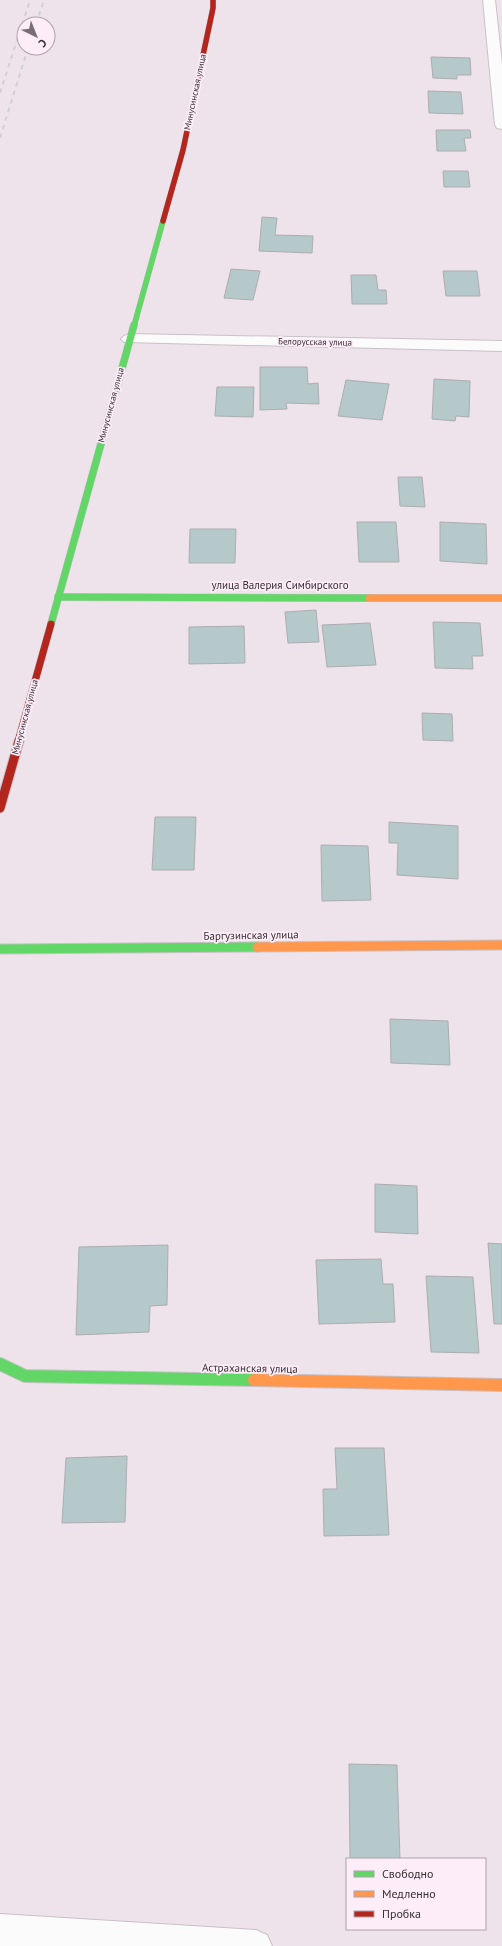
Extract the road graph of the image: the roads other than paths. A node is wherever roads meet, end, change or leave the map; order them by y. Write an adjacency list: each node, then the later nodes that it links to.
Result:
1 (213, 0): 4 (main road, Минусинская улица)
2 (489, 0): 3 (street)
3 (502, 125)
4 (129, 339): 5 (street, Белорусская улица); 6 (main road, Минусинская улица)
5 (502, 346)
6 (58, 597): 7 (main road, улица Валерия Симбирского); 8 (main road, Минусинская улица)
7 (502, 598)
8 (0, 808)
9 (502, 945): 10 (main road, Баргузинская улица)
10 (0, 949)
11 (0, 1364): 12 (main road, Астраханская улица)
12 (502, 1385)
13 (0, 1930): 14 (street)
14 (256, 1946)

